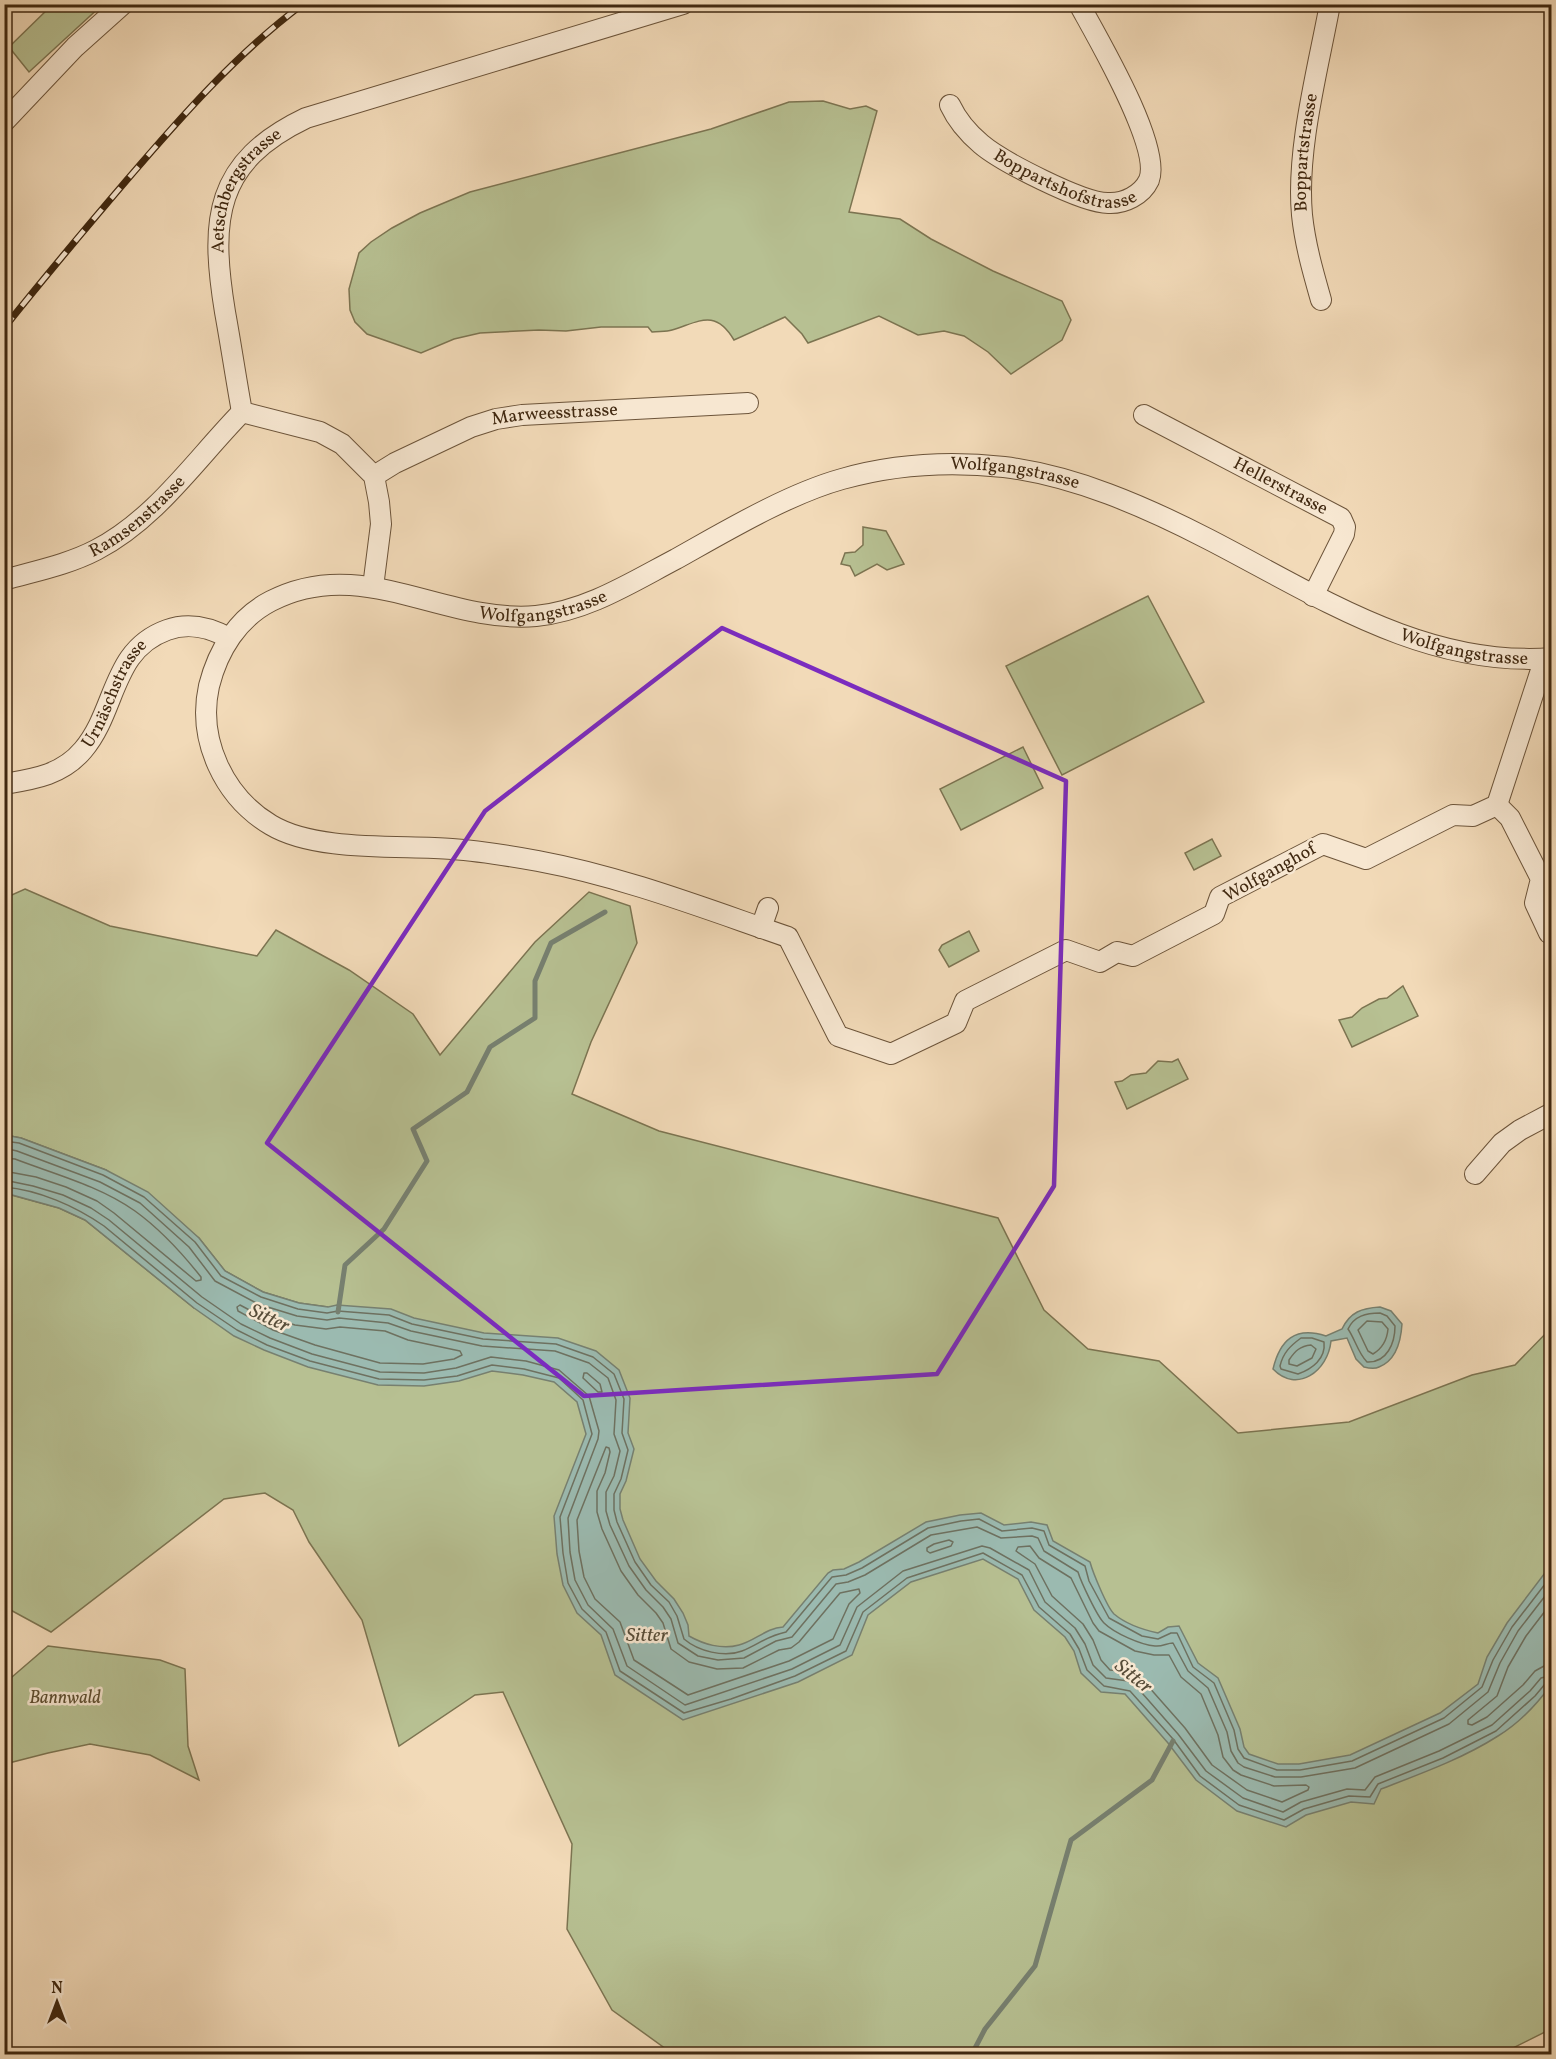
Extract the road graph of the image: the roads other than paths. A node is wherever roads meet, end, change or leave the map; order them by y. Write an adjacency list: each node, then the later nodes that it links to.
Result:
1 (123, 4): 6 (street)
2 (683, 4): 9 (street, Aetschbergstrasse)
3 (1079, 4): 5 (street, Boppartshofstrasse)
4 (1330, 4): 7 (street, Boppartstrasse)
5 (950, 105)
6 (4, 122)
7 (1321, 300)
8 (748, 403): 11 (street, Marweesstrasse)
9 (242, 412): 11 (street); 12 (street, Ramsenstrasse)
10 (1144, 415): 14 (street, Hellerstrasse)
11 (374, 476): 13 (street)
12 (4, 580)
13 (374, 587): 14 (street, Wolfgangstrasse); 15 (street, Wolfgangstrasse)
14 (1313, 596): 16 (street, Wolfgangstrasse)
15 (229, 638): 17 (street, Urnäschstrasse); 20 (street, Wolfgangstrasse)
16 (1546, 659): 18 (street)
17 (4, 784)
18 (1497, 805): 21 (street); 22 (street, Wolfganghof)
19 (768, 908): 20 (street)
20 (761, 928): 22 (street, Wolfgangstrasse)
21 (1551, 934)
22 (838, 1036)
23 (1551, 1113): 24 (street)
24 (1475, 1174)

